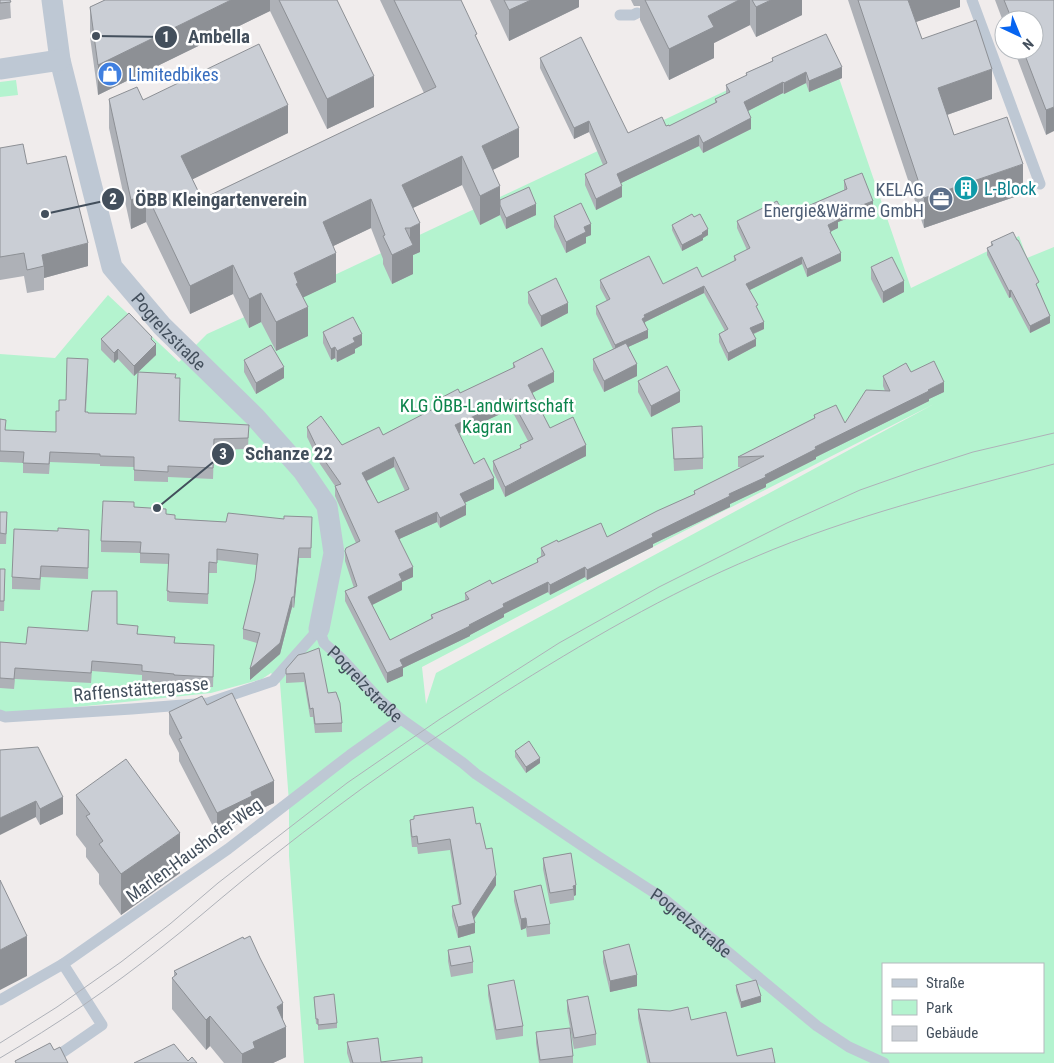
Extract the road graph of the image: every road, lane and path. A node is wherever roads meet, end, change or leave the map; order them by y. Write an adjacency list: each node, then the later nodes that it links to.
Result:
1 (52, 0): 5 (street, Pogrelzstraße)
2 (972, 0): 7 (lane)
3 (637, 13): 4 (lane)
4 (620, 15)
5 (60, 60): 6 (street); 8 (street, Pogrelzstraße)
6 (0, 69)
7 (1040, 184)
8 (319, 629): 9 (lane, Raffenstättergasse); 10 (lane, Pogrelzstraße)
9 (0, 715)
10 (401, 719): 11 (lane, Marlen-Haushofer-Weg); 14 (lane, Pogrelzstraße)
11 (63, 964): 12 (lane, Marlen-Haushofer-Weg); 13 (lane)
12 (0, 1000)
13 (46, 1063)
14 (884, 1063)

